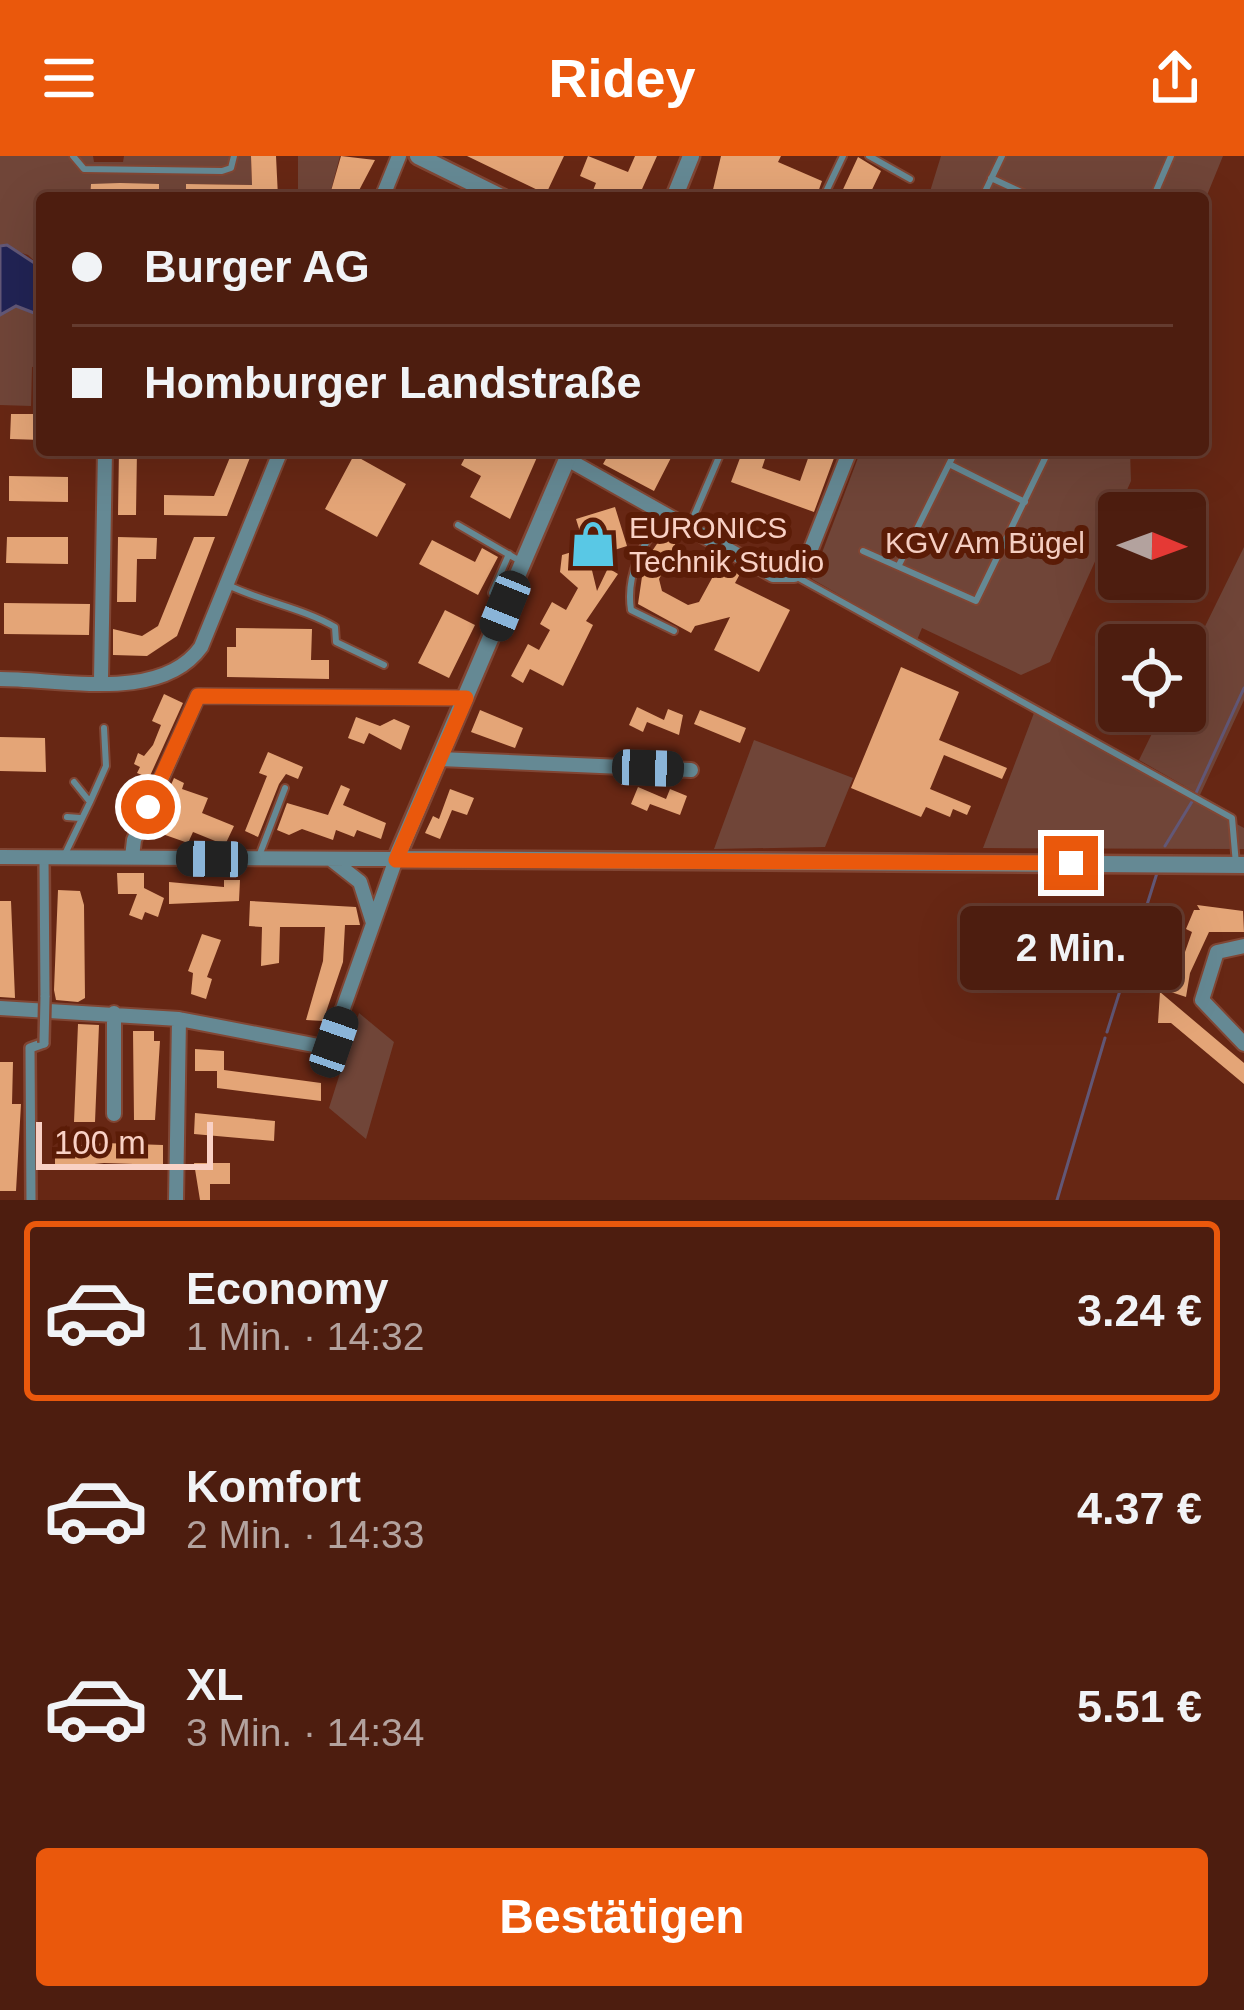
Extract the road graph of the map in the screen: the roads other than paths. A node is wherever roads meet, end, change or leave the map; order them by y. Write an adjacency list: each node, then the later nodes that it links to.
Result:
1 (74, 156): 2 (lane)
2 (234, 156)
3 (398, 156): 12 (street)
4 (418, 156): 13 (street)
5 (691, 156): 14 (street)
6 (843, 156): 15 (lane)
7 (869, 156): 11 (lane)
8 (1002, 156): 10 (lane)
9 (1172, 156): 18 (lane)
10 (992, 178): 16 (lane); 17 (lane)
11 (910, 179)
12 (384, 192)
13 (490, 192)
14 (676, 192)
15 (827, 192)
16 (985, 192)
17 (1021, 192)
18 (1156, 192)
19 (105, 456): 40 (street)
20 (279, 456): 36 (street)
21 (562, 456): 33 (street)
22 (568, 456): 29 (street)
23 (719, 456): 31 (lane)
24 (848, 456): 35 (street)
25 (953, 456): 27 (lane)
26 (1046, 456): 28 (lane)
27 (949, 464): 28 (lane); 34 (lane)
28 (1025, 502): 34 (lane)
29 (671, 518): 31 (street); 37 (lane)
30 (458, 525): 33 (lane)
31 (689, 528): 35 (street)
32 (863, 551): 34 (lane)
33 (516, 558): 41 (street)
34 (899, 565)
35 (794, 575): 57 (lane)
36 (227, 584): 38 (lane); 40 (street)
37 (674, 631)
38 (384, 665)
39 (0, 679): 40 (street)
40 (101, 680)
41 (466, 698): 43 (street); 53 (street)
42 (104, 728): 47 (lane)
43 (440, 759): 44 (street); 56 (street)
44 (691, 770)
45 (74, 782): 47 (lane)
46 (285, 788): 54 (lane)
47 (90, 802): 49 (lane)
48 (67, 817): 49 (lane)
49 (80, 818): 52 (lane)
50 (0, 857): 51 (street)
51 (44, 857): 52 (street); 65 (street, bridge)
52 (64, 857): 53 (street)
53 (132, 857): 54 (street)
54 (257, 860): 55 (street)
55 (332, 860): 56 (street); 58 (street)
56 (396, 860): 57 (street); 58 (street)
57 (1240, 865)
58 (374, 929): 62 (street)
59 (1244, 946): 63 (street)
60 (0, 1008): 61 (street)
61 (114, 1013): 62 (street); 64 (street)
62 (179, 1019): 66 (street)
63 (1244, 1044)
64 (114, 1114)
65 (31, 1200)
66 (176, 1200)

